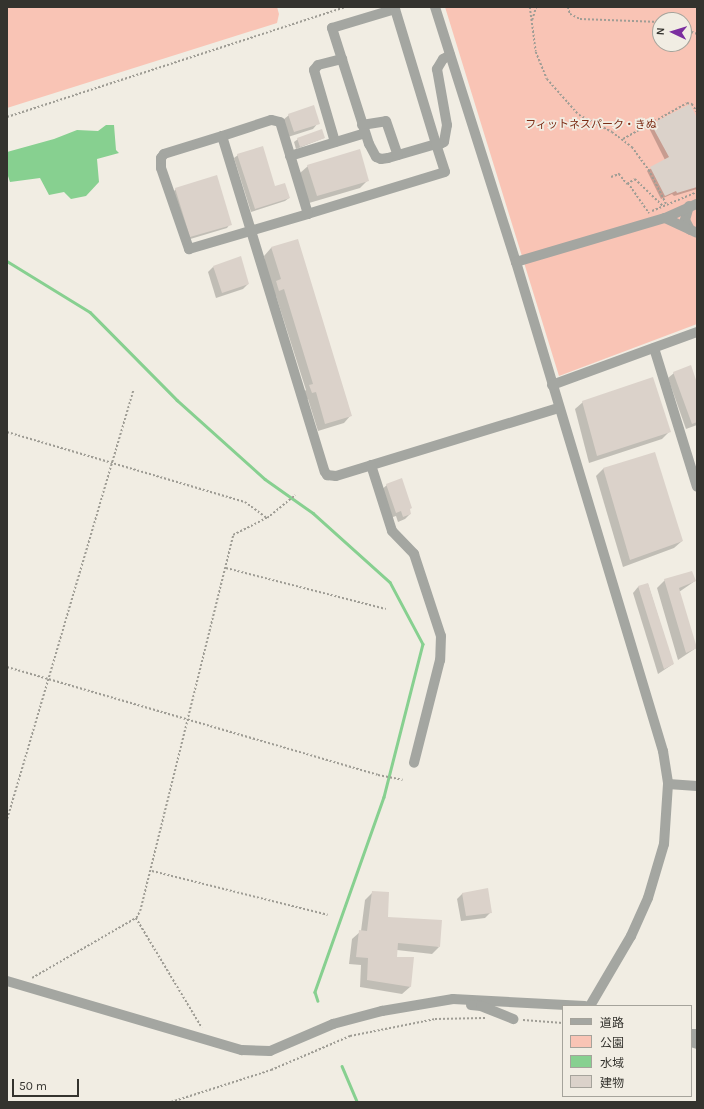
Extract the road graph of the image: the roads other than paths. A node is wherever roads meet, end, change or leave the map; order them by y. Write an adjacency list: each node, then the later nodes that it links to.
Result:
1 (435, 7): 2 (street)
2 (450, 55): 7 (street); 15 (street)
3 (342, 59): 4 (street); 6 (street); 7 (street)
4 (364, 129): 6 (street); 8 (street); 8 (street)
5 (222, 136): 9 (street); 13 (street); 13 (street)
6 (335, 142): 9 (street)
7 (436, 144): 8 (street); 11 (street)
8 (398, 155)
9 (290, 156): 11 (street)
10 (693, 205): 12 (street); 14 (street)
11 (308, 214): 13 (street)
12 (665, 218): 14 (street); 15 (street)
13 (252, 232): 20 (street)
14 (694, 232)
15 (516, 262): 18 (street)
16 (697, 332): 17 (street)
17 (654, 348): 18 (street); 21 (street)
18 (552, 385): 19 (street)
19 (559, 408): 20 (street); 23 (street)
20 (371, 465): 22 (street)
21 (697, 487)
22 (414, 763)
23 (668, 784): 24 (street); 29 (street)
24 (697, 786)
25 (14, 983): 26 (street); 27 (street)
26 (7, 990)
27 (431, 1002): 28 (street); 30 (street)
28 (569, 1005)
29 (591, 1005)
30 (513, 1019)

